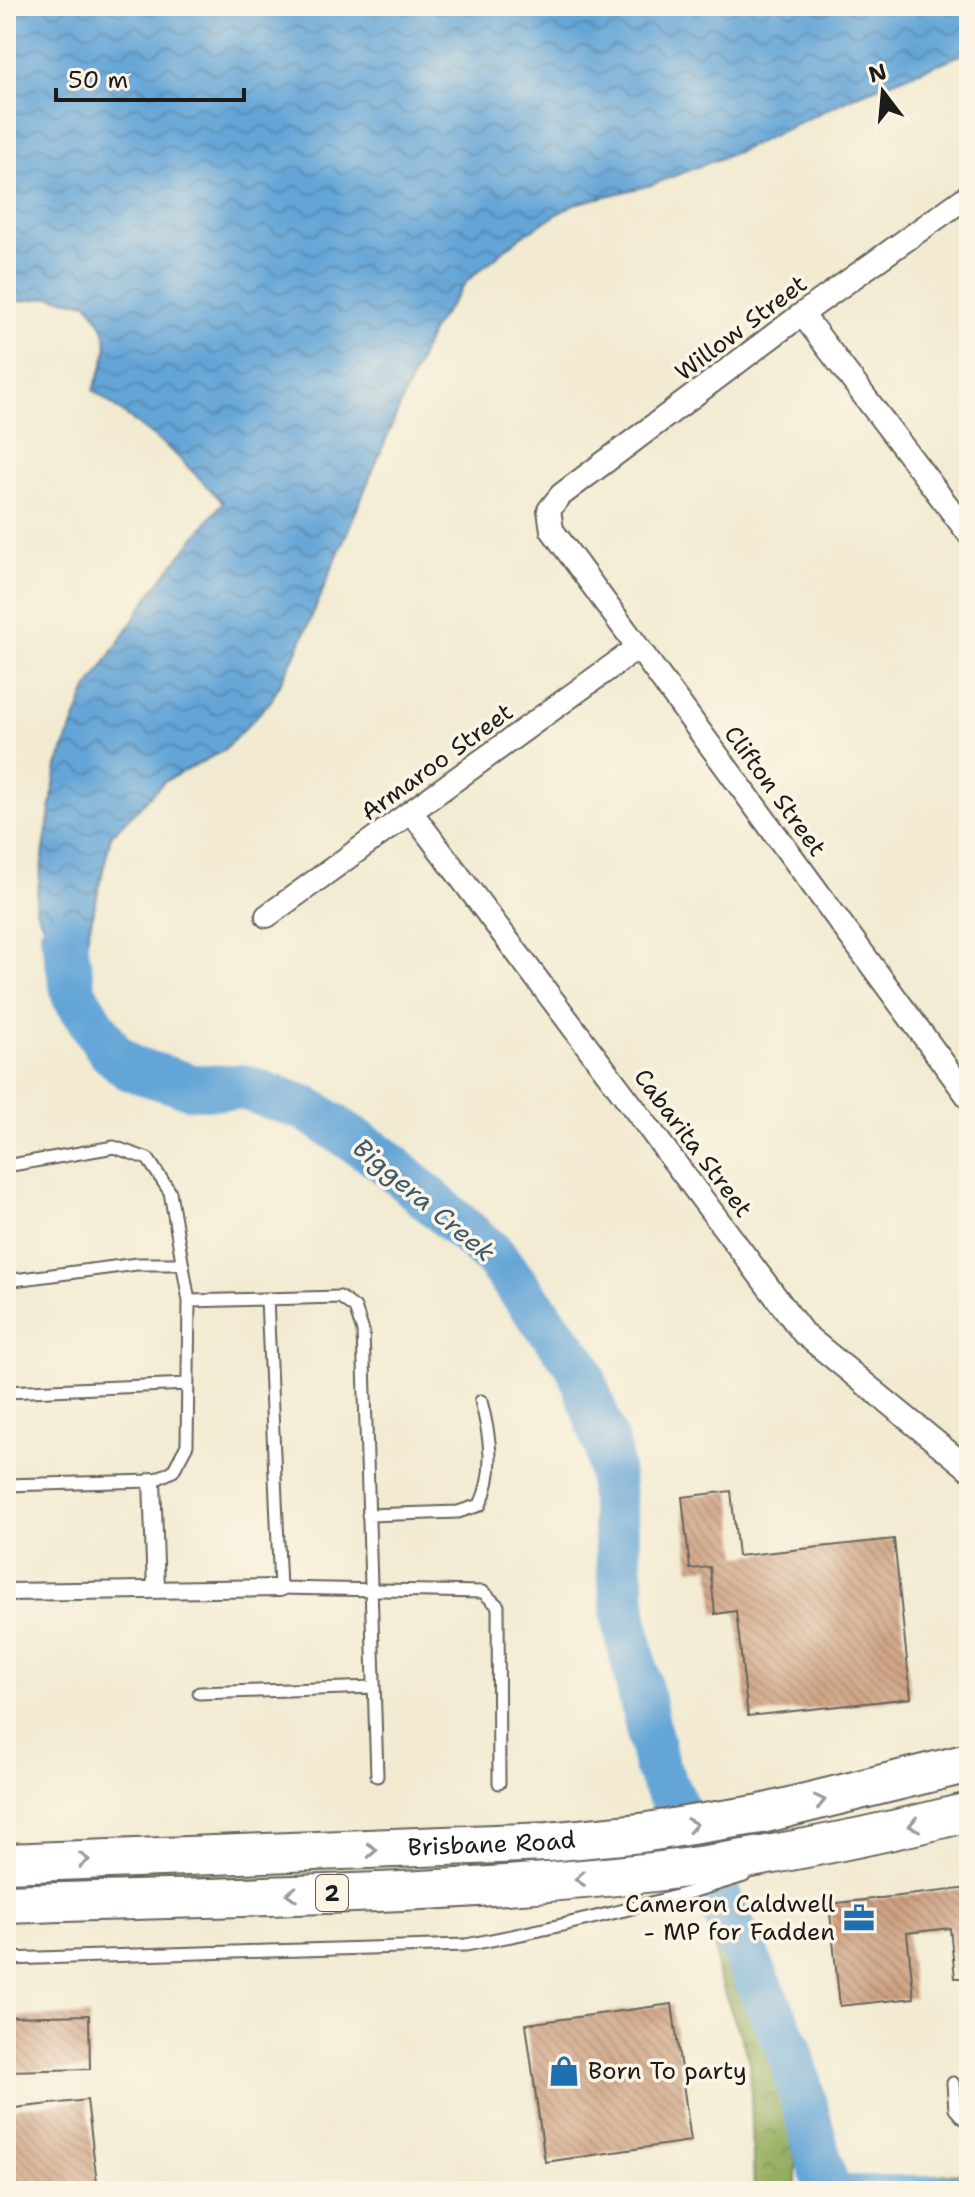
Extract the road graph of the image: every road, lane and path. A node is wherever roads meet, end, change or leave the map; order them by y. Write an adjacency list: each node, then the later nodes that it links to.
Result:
1 (969, 195): 2 (street, Willow Street)
2 (802, 314): 3 (street, Willow Street); 4 (street)
3 (549, 510): 5 (street, Clifton Street)
4 (969, 534)
5 (637, 648): 6 (street, Armaroo Street); 8 (street, Clifton Street)
6 (412, 813): 7 (street, Armaroo Street); 17 (street, Cabarita Street)
7 (267, 916)
8 (969, 1098)
9 (6, 1166): 10 (lane)
10 (182, 1264): 11 (lane); 13 (lane)
11 (6, 1281)
12 (267, 1299): 13 (lane); 20 (lane); 21 (lane)
13 (189, 1301): 14 (lane)
14 (188, 1384): 15 (lane); 18 (lane)
15 (6, 1392)
16 (481, 1401): 20 (lane)
17 (969, 1469)
18 (152, 1481): 19 (lane); 22 (street)
19 (6, 1485)
20 (368, 1515): 23 (lane)
21 (280, 1588): 22 (street); 23 (lane)
22 (156, 1590): 24 (street)
23 (371, 1590): 25 (lane); 29 (lane)
24 (6, 1592)
25 (374, 1687): 26 (lane); 28 (lane)
26 (199, 1693)
27 (969, 1763): 31 (highway, Brisbane Road / 2, one-way to 27)
28 (377, 1776)
29 (499, 1783)
30 (969, 1812): 32 (highway, Brisbane Road / 2, one-way to 32)
31 (6, 1863)
32 (656, 1888): 33 (highway, Brisbane Road / 2, one-way to 33); 34 (lane, Brisbane Road)
33 (6, 1904)
34 (6, 1959)
35 (953, 2083): 36 (lane)
36 (969, 2119)

